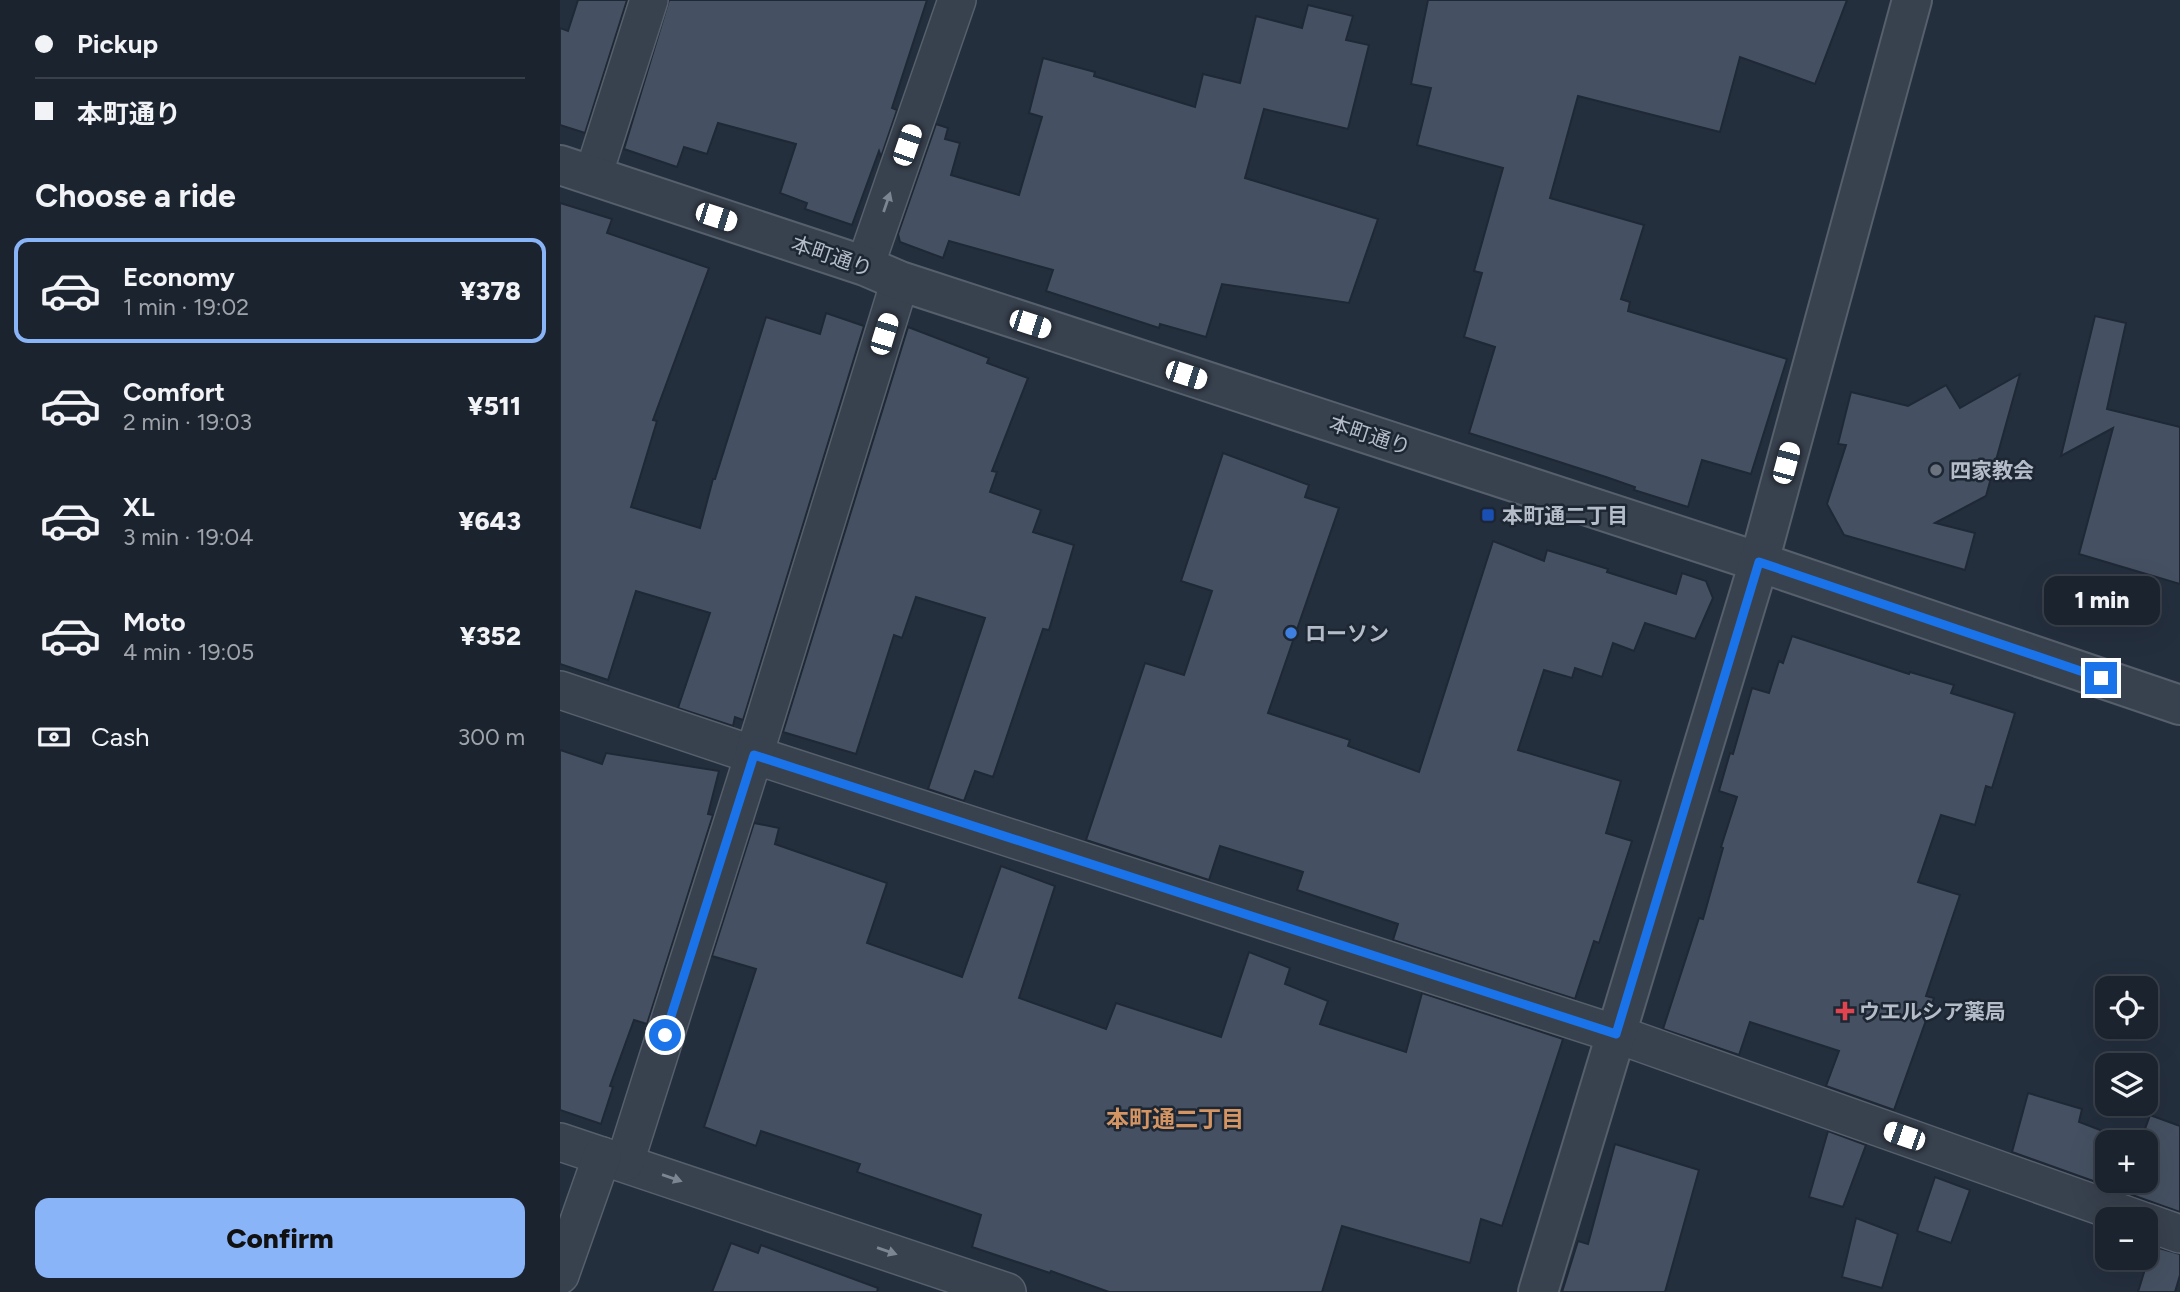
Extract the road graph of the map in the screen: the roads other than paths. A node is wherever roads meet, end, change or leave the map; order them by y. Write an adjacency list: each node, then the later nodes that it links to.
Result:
1 (649, 0): 4 (street)
2 (957, 0): 5 (street, one-way to 2)
3 (1912, 0): 7 (street)
4 (576, 171): 5 (street, 本町通り)
5 (865, 266): 6 (street, 本町通り)
6 (900, 281): 7 (street, 本町通り); 10 (street)
7 (1759, 562): 9 (street, 本町通り); 11 (street)
8 (560, 690): 10 (street)
9 (2180, 705)
10 (754, 755): 11 (street); 13 (street)
11 (1616, 1034): 14 (street); 19 (street)
12 (560, 1142): 13 (street)
13 (613, 1159): 17 (street); 18 (street, one-way to 18)
14 (2103, 1207)
15 (2158, 1226): 16 (street)
16 (2180, 1234)
17 (560, 1275)
18 (1007, 1292)
19 (1538, 1292)

